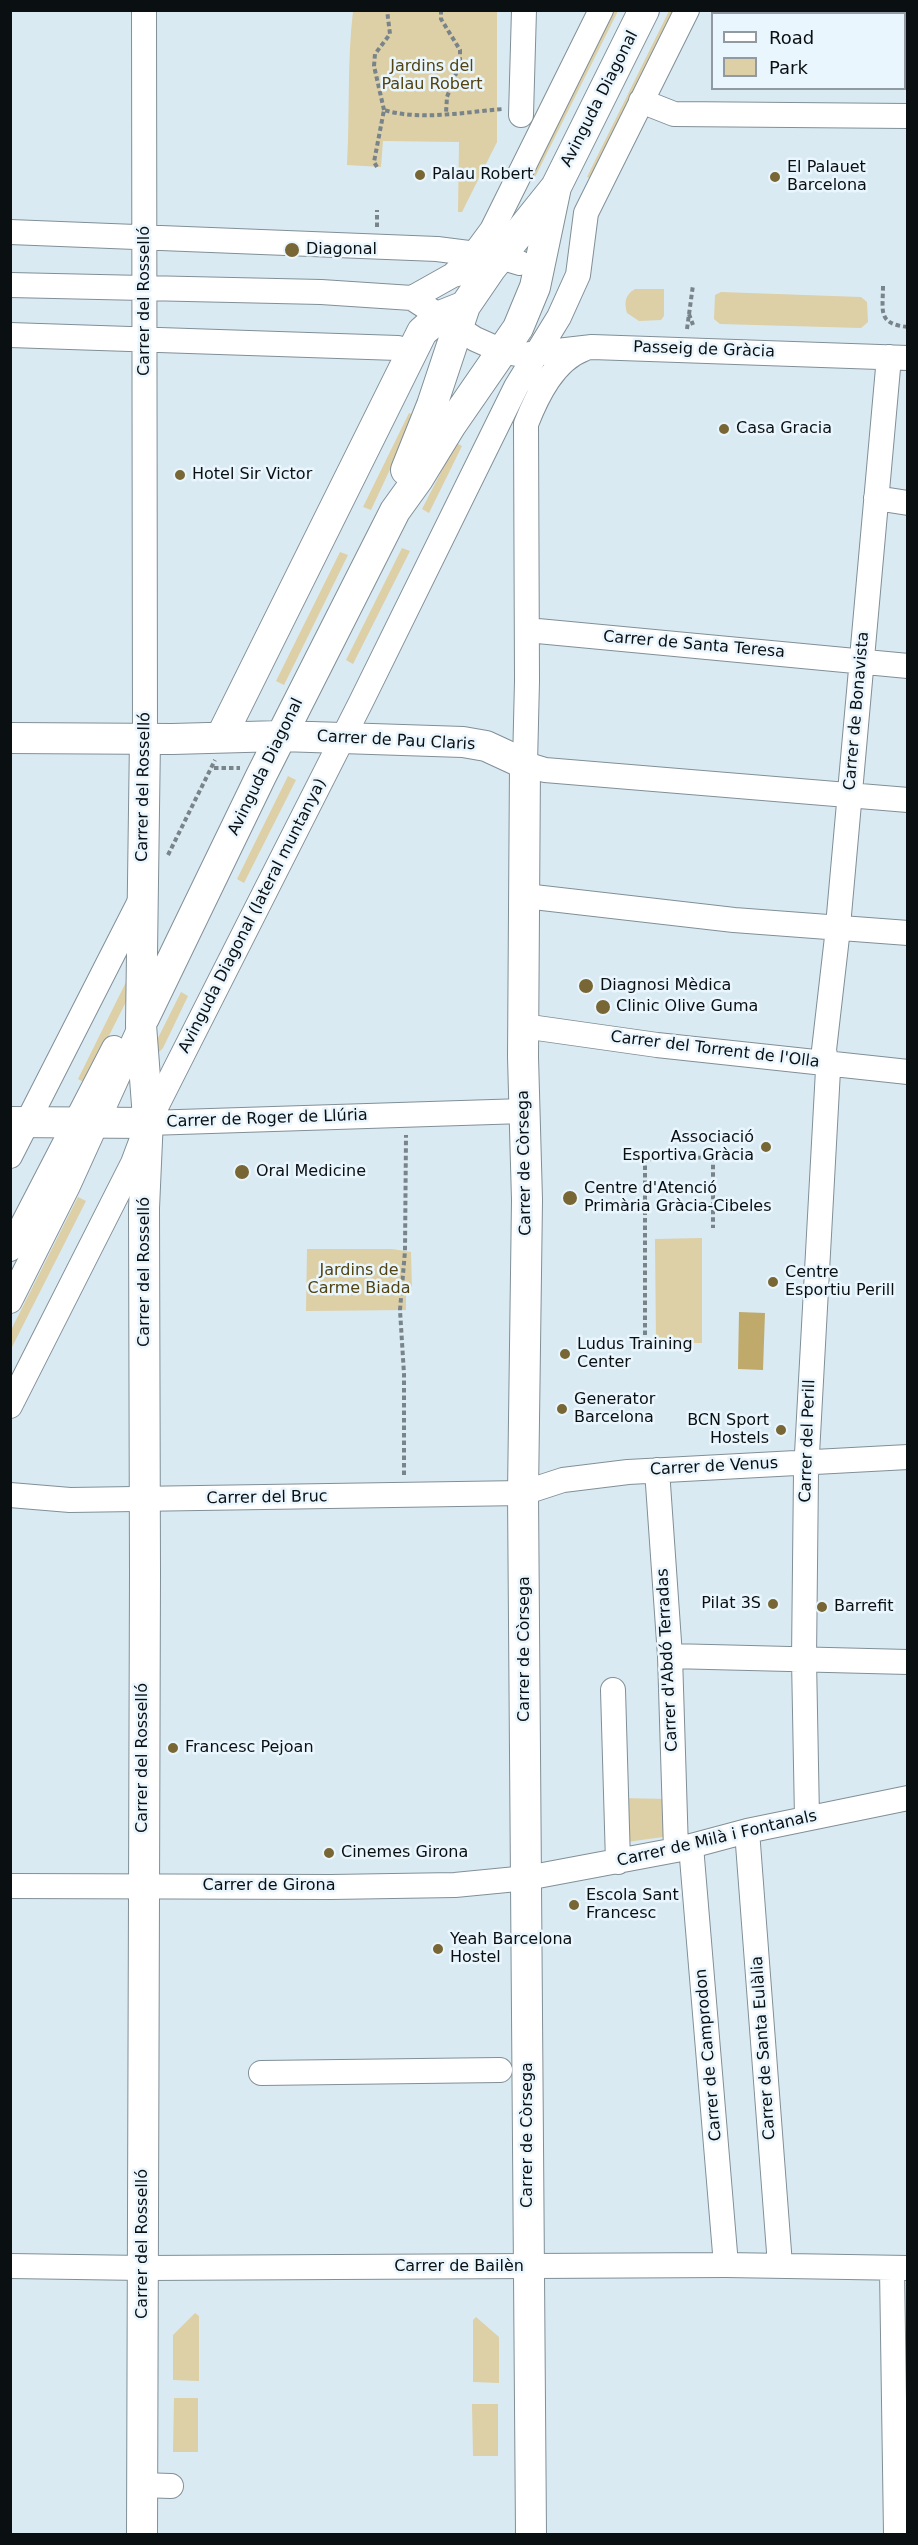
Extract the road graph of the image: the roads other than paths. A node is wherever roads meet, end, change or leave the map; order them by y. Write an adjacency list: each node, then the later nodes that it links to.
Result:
1 (144, 10): 11 (street, Carrer del Rosselló)
2 (524, 10): 7 (street)
3 (601, 10): 13 (street)
4 (644, 10): 9 (main road, Avinguda Diagonal)
5 (687, 10): 6 (street)
6 (641, 101): 8 (street); 12 (street)
7 (521, 111)
8 (908, 116)
9 (556, 187): 13 (main road); 13 (main road, Avinguda Diagonal)
10 (10, 232): 11 (street)
11 (146, 238): 13 (street); 15 (street, Carrer del Rosselló)
12 (580, 259): 13 (street); 23 (street, Avinguda Diagonal (lateral muntanya))
13 (505, 260): 16 (street); 17 (main road); 21 (main road, Avinguda Diagonal)
14 (10, 285): 15 (street)
15 (146, 289): 16 (street); 19 (street, Carrer del Rosselló)
16 (412, 298): 17 (street)
17 (454, 317): 21 (street, Passeig de Gràcia); 22 (main road); 27 (main road, Avinguda Diagonal)
18 (10, 335): 19 (street)
19 (145, 339): 22 (street); 33 (street, Carrer del Rosselló)
20 (592, 346): 23 (street, Passeig de Gràcia); 24 (street, Passeig de Gràcia); 28 (street)
21 (502, 351): 23 (street, Passeig de Gràcia); 27 (main road, Avinguda Diagonal)
22 (411, 353): 35 (main road)
23 (536, 355): 34 (street, Avinguda Diagonal (lateral muntanya))
24 (898, 357): 25 (street, Carrer de Bonavista)
25 (876, 498): 26 (street); 29 (street, Carrer de Bonavista)
26 (908, 503)
27 (396, 511): 31 (main road, Avinguda Diagonal)
28 (527, 630): 29 (street, Carrer de Santa Teresa); 36 (street)
29 (862, 661): 30 (street, Carrer de Santa Teresa); 37 (street, Carrer de Bonavista)
30 (908, 666)
31 (281, 735): 34 (main road, Carrer de Pau Claris); 35 (main road, Carrer de Pau Claris); 43 (main road, Avinguda Diagonal)
32 (10, 738): 33 (main road, Carrer de Pau Claris)
33 (145, 738): 35 (main road, Carrer de Pau Claris); 40 (main road, Carrer del Rosselló)
34 (342, 738): 36 (main road, Carrer de Pau Claris); 48 (street, Avinguda Diagonal (lateral muntanya))
35 (218, 748)
36 (525, 764): 37 (street); 39 (main road, Carrer de Còrsega)
37 (850, 794): 38 (street); 41 (street, Carrer de Bonavista)
38 (908, 800)
39 (525, 896): 41 (street); 44 (main road, Carrer de Còrsega)
40 (142, 897): 43 (main road, Carrer del Rosselló); 49 (street)
41 (838, 926): 42 (street); 45 (street, Carrer de Bonavista)
42 (908, 933)
43 (141, 1025): 48 (main road, Carrer del Rosselló); 50 (street, Avinguda Diagonal)
44 (523, 1026): 45 (street, Carrer del Torrent de l'Olla); 47 (main road, Carrer de Còrsega)
45 (827, 1064): 46 (street, Carrer del Torrent de l'Olla); 56 (street, Carrer del Perill)
46 (908, 1072)
47 (524, 1111): 48 (street, Carrer de Roger de Llúria); 58 (main road, Carrer de Còrsega)
48 (155, 1112): 50 (main road, Carrer de Roger de Llúria); 54 (street, Avinguda Diagonal (lateral muntanya)); 60 (main road, Carrer del Rosselló)
49 (20, 1122): 50 (main road, Carrer de Roger de Llúria); 51 (street)
50 (86, 1122): 52 (street, Avinguda Diagonal); 53 (street, Avinguda Diagonal)
51 (10, 1156)
52 (10, 1249)
53 (10, 1301)
54 (10, 1406)
55 (908, 1457): 56 (street, Carrer de Venus)
56 (806, 1461): 57 (street, Carrer de Venus); 62 (street, Carrer del Perill)
57 (657, 1470): 58 (street, Carrer de Venus); 61 (street, Carrer d'Abdó Terradas)
58 (523, 1493): 60 (street, Carrer del Bruc); 70 (main road, Carrer de Còrsega)
59 (10, 1495): 60 (street, Carrer del Bruc)
60 (144, 1500): 72 (main road, Carrer del Rosselló)
61 (670, 1656): 62 (street); 68 (street, Carrer d'Abdó Terradas)
62 (804, 1659): 63 (street); 66 (street, Carrer del Perill)
63 (908, 1662)
64 (613, 1690): 69 (street)
65 (908, 1798): 66 (street, Carrer de Milà i Fontanals)
66 (807, 1818): 67 (street, Carrer de Milà i Fontanals)
67 (747, 1831): 68 (street, Carrer de Milà i Fontanals); 76 (street, Carrer de Santa Eulàlia)
68 (683, 1848): 69 (street, Carrer de Milà i Fontanals); 75 (street, Carrer de Camprodon)
69 (618, 1862): 70 (street, Carrer de Milà i Fontanals)
70 (527, 1878): 72 (street, Carrer de Girona); 78 (main road, Carrer de Còrsega)
71 (10, 1886): 72 (street, Carrer de Girona)
72 (144, 1886): 79 (main road, Carrer del Rosselló)
73 (500, 2070): 74 (street)
74 (261, 2073)
75 (726, 2265): 76 (street, Carrer de Bailèn); 78 (street, Carrer de Bailèn)
76 (780, 2265): 80 (street, Carrer de Bailèn)
77 (10, 2266): 79 (street, Carrer de Bailèn)
78 (529, 2266): 79 (street, Carrer de Bailèn); 84 (main road, Carrer de Còrsega)
79 (143, 2268): 81 (main road, Carrer del Rosselló)
80 (900, 2269): 85 (street)
81 (141, 2485): 82 (street); 83 (main road, Carrer del Rosselló)
82 (171, 2486)
83 (142, 2535)
84 (531, 2535)
85 (896, 2535)

